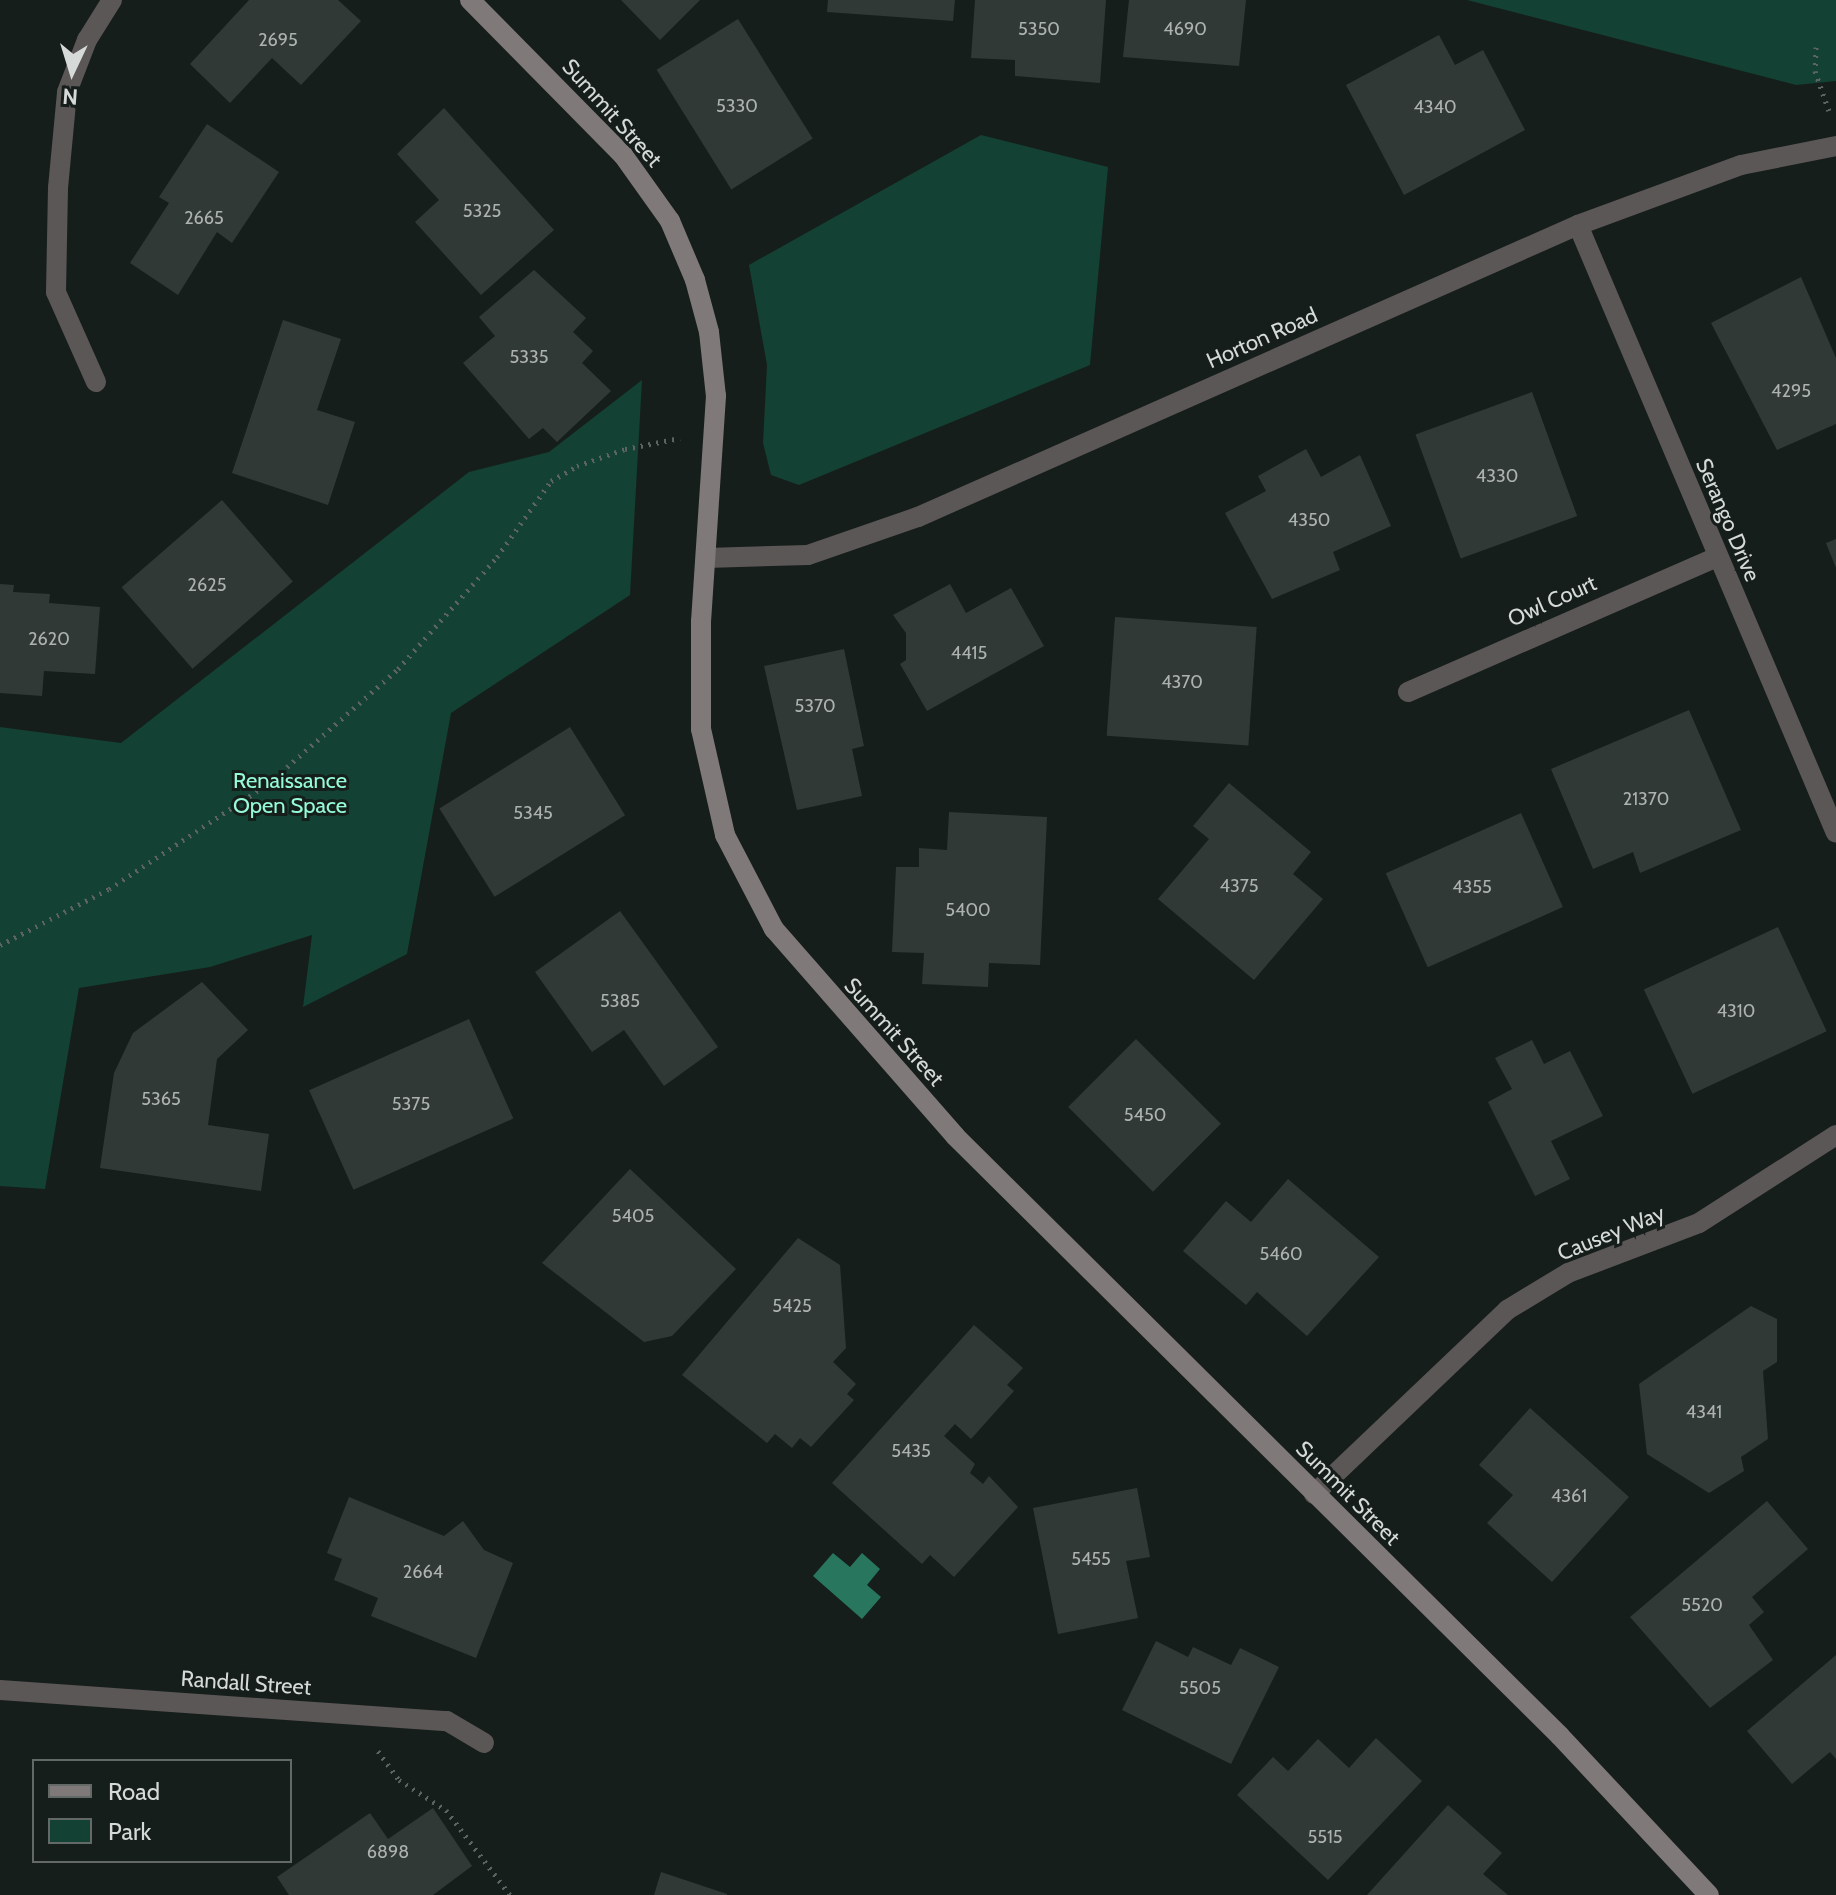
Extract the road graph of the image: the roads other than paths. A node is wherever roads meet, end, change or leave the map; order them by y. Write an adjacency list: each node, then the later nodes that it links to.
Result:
1 (112, 0): 5 (street)
2 (470, 0): 7 (street, Summit Street)
3 (1836, 146): 4 (street, Horton Road)
4 (1578, 225): 6 (street, Serango Drive); 7 (street, Horton Road)
5 (96, 382)
6 (1717, 557): 8 (street, Owl Court); 9 (street, Serango Drive)
7 (706, 558): 11 (street, Summit Street)
8 (1408, 692)
9 (1836, 833)
10 (1836, 1135): 11 (street, Causey Way)
11 (1314, 1494): 14 (street, Summit Street)
12 (0, 1690): 13 (street, Randall Street)
13 (484, 1743)
14 (1709, 1895)

